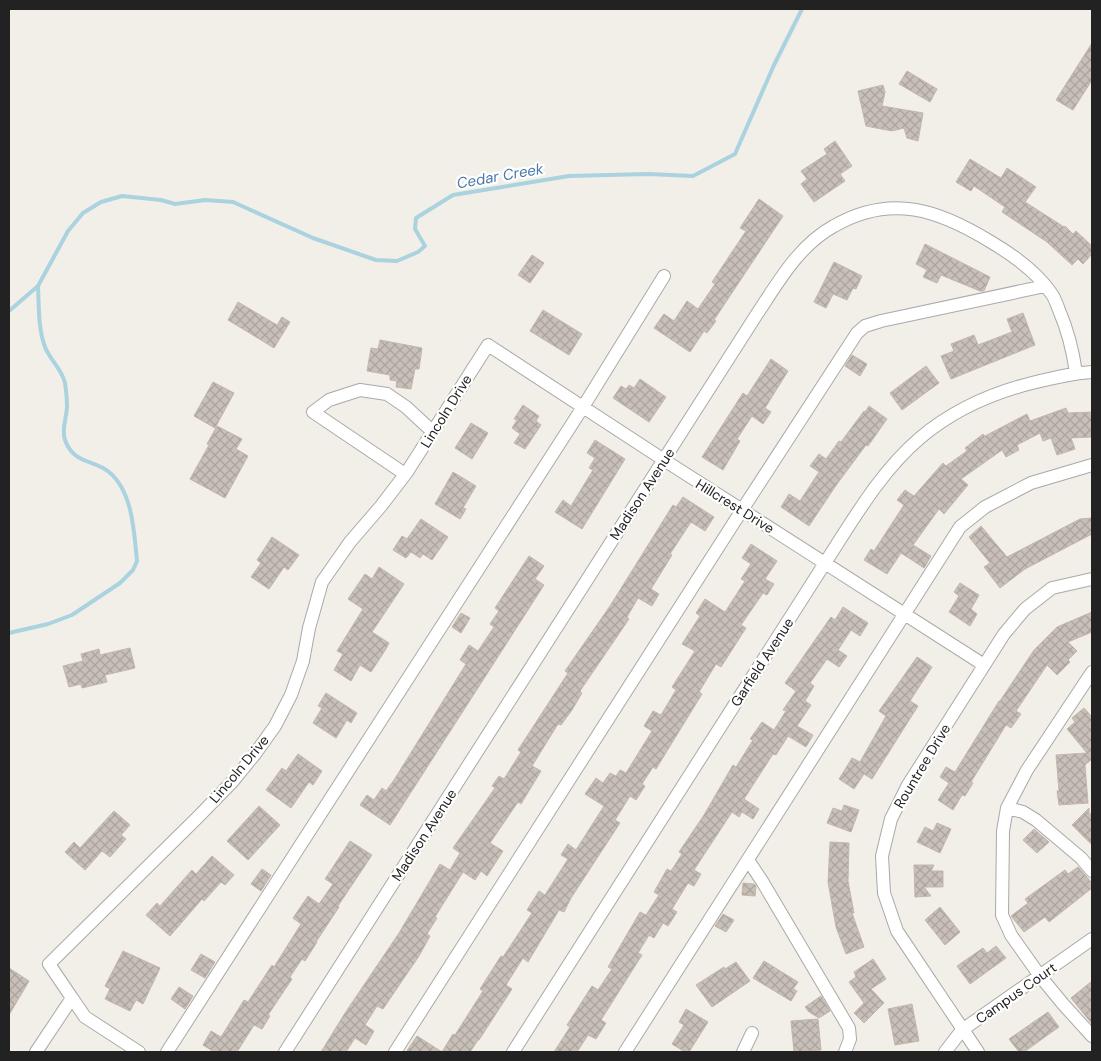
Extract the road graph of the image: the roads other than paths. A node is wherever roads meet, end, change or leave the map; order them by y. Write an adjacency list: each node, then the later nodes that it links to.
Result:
1 (664, 276): 6 (street)
2 (1045, 286): 4 (street, Madison Avenue); 8 (street, Madison Avenue); 11 (street)
3 (488, 345): 6 (street, Hillcrest Drive); 7 (street, Lincoln Drive)
4 (1076, 372): 5 (street, Garfield Avenue); 12 (street, Garfield Avenue)
5 (1092, 372)
6 (583, 407): 8 (street, Hillcrest Drive); 28 (street)
7 (432, 432): 10 (street, Lincoln Drive); 10 (street)
8 (664, 460): 11 (street, Hillcrest Drive); 29 (street, Madison Avenue)
9 (1092, 465): 14 (street)
10 (405, 474): 22 (street, Lincoln Drive)
11 (742, 510): 12 (street, Hillcrest Drive); 30 (street)
12 (825, 563): 14 (street, Hillcrest Drive); 31 (street, Garfield Avenue)
13 (1092, 579): 15 (street, Rountree Drive)
14 (905, 614): 15 (street, Hillcrest Drive); 18 (street)
15 (984, 665): 23 (street, Rountree Drive)
16 (1092, 672): 17 (street)
17 (1007, 808): 19 (street); 21 (street)
18 (748, 860): 32 (street); 34 (street)
19 (1092, 871)
20 (1092, 939): 21 (street, Campus Court)
21 (1040, 976): 23 (street, Campus Court); 25 (street)
22 (72, 998): 26 (street); 27 (street)
23 (962, 1030): 35 (street, Campus Court); 36 (street, Rountree Drive)
24 (752, 1033): 33 (street)
25 (1092, 1036)
26 (36, 1052)
27 (139, 1052)
28 (167, 1052)
29 (285, 1052)
30 (395, 1052)
31 (513, 1052)
32 (625, 1052)
33 (743, 1052)
34 (845, 1052)
35 (945, 1052)
36 (978, 1052)

